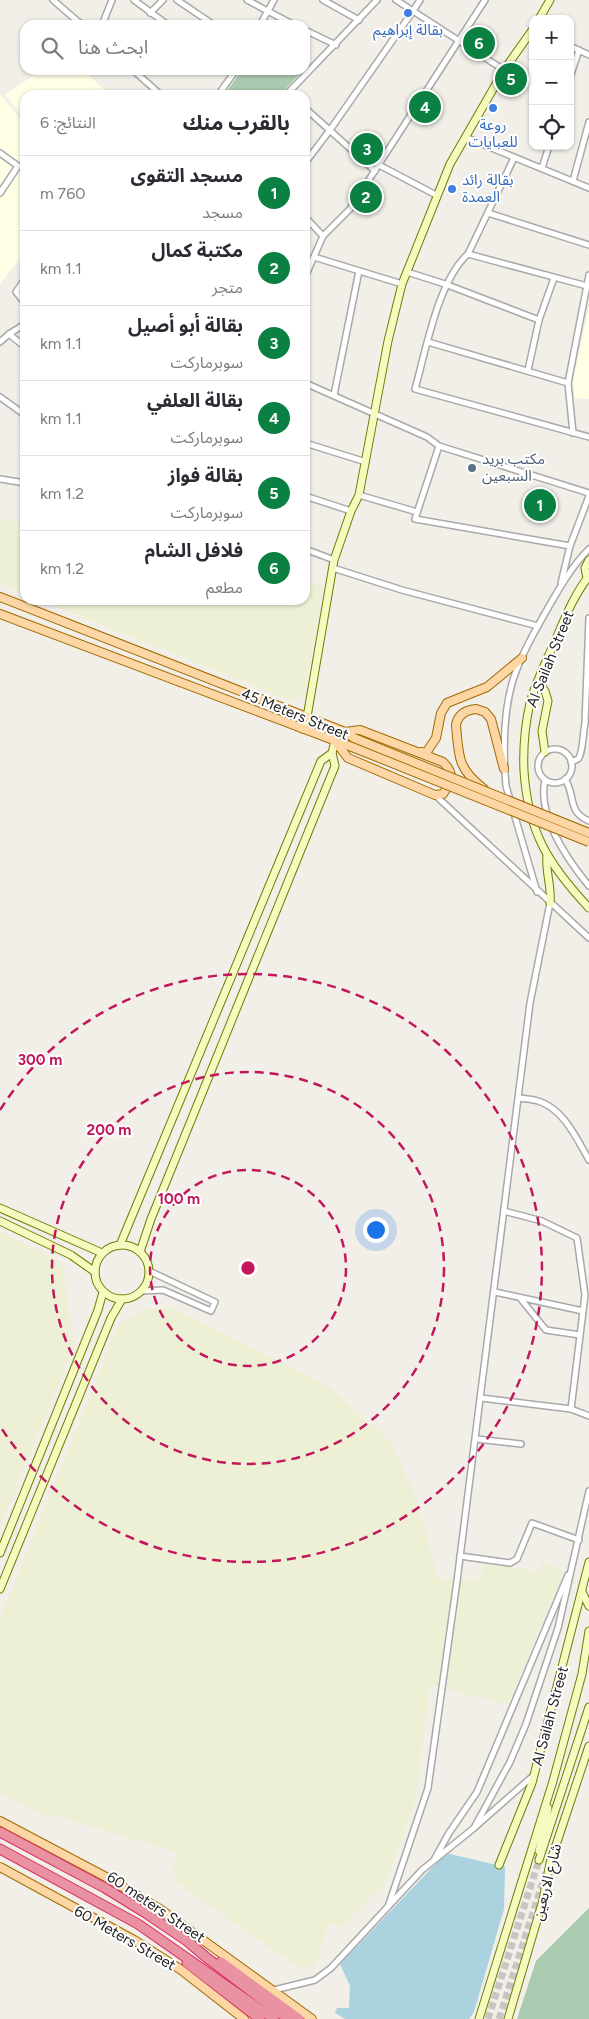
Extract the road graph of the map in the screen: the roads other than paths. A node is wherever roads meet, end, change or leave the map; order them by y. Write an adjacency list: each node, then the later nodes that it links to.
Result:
1 (53, 0): 14 (street)
2 (112, 0): 20 (street)
3 (134, 0): 17 (street)
4 (163, 0): 17 (street)
5 (177, 0): 22 (street)
6 (247, 0): 16 (street)
7 (274, 0): 16 (street)
8 (323, 0): 25 (street)
9 (377, 0): 25 (street)
10 (396, 0): 15 (street)
11 (420, 0): 15 (street)
12 (485, 0): 28 (street)
13 (550, 0): 18 (street)
14 (59, 2): 19 (street)
15 (413, 10): 28 (street); 44 (street)
16 (267, 12): 23 (street); 24 (street)
17 (150, 13): 21 (street)
18 (541, 15)
19 (77, 20)
20 (104, 20)
21 (160, 20)
22 (207, 20)
23 (263, 20)
24 (284, 20)
25 (359, 20): 29 (street)
26 (310, 32): 29 (street)
27 (529, 35): 35 (street)
28 (460, 40): 35 (street); 50 (street)
29 (336, 45): 34 (street)
30 (574, 48): 31 (street)
31 (578, 50): 32 (street); 33 (street)
32 (589, 55)
33 (574, 64)
34 (310, 67)
35 (504, 70): 45 (street)
36 (139, 75): 39 (street)
37 (231, 75): 40 (street)
38 (302, 75): 41 (street)
39 (155, 90)
40 (221, 90)
41 (291, 90)
42 (310, 112): 44 (street)
43 (589, 122): 53 (street)
44 (330, 130): 48 (street); 52 (street)
45 (465, 137): 49 (street); 56 (street)
46 (548, 150): 51 (street)
47 (0, 153): 55 (street)
48 (310, 156)
49 (514, 158): 51 (street); 57 (street)
50 (379, 165): 52 (street); 56 (street)
51 (542, 168): 53 (street)
52 (375, 171): 59 (street)
53 (573, 181): 54 (street)
54 (589, 188)
55 (0, 193)
56 (436, 195): 65 (street)
57 (488, 213): 60 (street); 61 (street)
58 (310, 222): 59 (street)
59 (323, 236): 62 (street)
60 (589, 245)
61 (468, 254): 67 (street); 69 (street)
62 (314, 257): 63 (street); 64 (street)
63 (310, 266)
64 (359, 271): 68 (street); 82 (street)
65 (407, 272): 68 (street); 69 (street)
66 (589, 275): 71 (street)
67 (554, 278): 71 (street); 73 (street)
68 (402, 284): 85 (street)
69 (445, 284): 73 (street); 77 (street)
70 (20, 286): 72 (street)
71 (587, 286): 80 (street)
72 (20, 297)
73 (539, 320): 79 (street)
74 (20, 327): 75 (street)
75 (9, 334): 76 (street); 78 (street)
76 (0, 342)
77 (428, 342): 79 (street); 86 (street)
78 (20, 343)
79 (528, 370): 80 (street)
80 (568, 384): 86 (street)
81 (310, 385): 82 (street)
82 (334, 395): 85 (street)
83 (0, 397): 84 (street)
84 (20, 410)
85 (374, 414): 89 (street); 90 (street)
86 (573, 433): 87 (street)
87 (589, 437)
88 (310, 445): 90 (street)
89 (439, 446): 94 (street); 97 (street)
90 (366, 462): 93 (street)
91 (0, 479): 92 (street)
92 (20, 482)
93 (359, 495): 96 (street); 97 (street)
94 (589, 495): 98 (street)
95 (310, 498): 96 (street)
96 (351, 511): 101 (street)
97 (417, 512): 98 (street)
98 (570, 546): 105 (street)
99 (589, 549): 105 (street)
100 (310, 551): 101 (street)
101 (334, 560): 103 (street)
102 (589, 560): 104 (street)
103 (334, 568): 111 (street); 114 (street)
104 (588, 577): 113 (street, Al Sailah Street)
105 (560, 588): 111 (street)
106 (0, 597): 108 (main road, 45 Meters Street)
107 (20, 605): 114 (main road, 45 Meters Street)
108 (20, 605)
109 (0, 614): 116 (main road, 45 Meters Street)
110 (589, 618): 115 (street)
111 (538, 626): 112 (street)
112 (522, 658): 119 (main road); 123 (street)
113 (538, 680): 120 (street); 131 (street, Al Sailah Street)
114 (307, 717): 116 (street); 117 (main road, 45 Meters Street)
115 (587, 723): 122 (street)
116 (302, 729): 118 (main road, 45 Meters Street)
117 (345, 732): 119 (main road); 126 (main road, 45 Meters Street, bridge)
118 (335, 741): 121 (street); 127 (main road); 130 (main road, 45 Meters Street, bridge)
119 (421, 752): 127 (main road)
120 (545, 752): 122 (street); 125 (street)
121 (332, 753): 142 (street); 143 (street)
122 (571, 762): 124 (street)
123 (504, 769): 126 (main road); 133 (street)
124 (565, 779): 125 (street); 128 (street)
125 (545, 780): 132 (street)
126 (488, 792): 129 (main road, 45 Meters Street, bridge)
127 (434, 795): 133 (street)
128 (589, 821)
129 (589, 833)
130 (589, 842)
131 (547, 855): 134 (street); 135 (street, Al Sailah Street)
132 (589, 886)
133 (537, 892): 134 (street)
134 (550, 903): 136 (street); 137 (street)
135 (589, 908)
136 (589, 938)
137 (519, 1098): 138 (street); 140 (street)
138 (589, 1160)
139 (0, 1208): 144 (street)
140 (504, 1211): 149 (street); 152 (street)
141 (0, 1222): 146 (street)
142 (120, 1245): 143 (street); 144 (street)
143 (140, 1252): 145 (street)
144 (102, 1253): 146 (street)
145 (149, 1271): 147 (street); 147 (street)
146 (95, 1272): 148 (street)
147 (142, 1291): 151 (street)
148 (103, 1292): 151 (street); 161 (street)
149 (495, 1292): 150 (street); 154 (street)
150 (520, 1298): 152 (street); 153 (street)
151 (122, 1299): 165 (street)
152 (583, 1311): 153 (street)
153 (580, 1335): 155 (street)
154 (481, 1398): 155 (street); 157 (street)
155 (571, 1409): 156 (street)
156 (589, 1416)
157 (476, 1439): 158 (street); 162 (street)
158 (521, 1444)
159 (589, 1491): 160 (street)
160 (579, 1540): 162 (street); 163 (street)
161 (0, 1553)
162 (460, 1556): 182 (street)
163 (575, 1559): 176 (street); 179 (street)
164 (589, 1562): 166 (street, Al Sailah Street)
165 (0, 1589)
166 (582, 1592): 167 (street); 173 (street, Al Sailah Street)
167 (589, 1606)
168 (589, 1631): 170 (street)
169 (589, 1666): 170 (street)
170 (585, 1674): 174 (street)
171 (589, 1707): 174 (street, شارع الاربعين)
172 (589, 1746): 193 (street, شارع الاربعين)
173 (534, 1775): 176 (street); 180 (street, Al Sailah Street)
174 (550, 1793): 192 (street)
175 (0, 1821): 185 (main road, 60 Meters Street)
176 (474, 1828): 179 (street)
177 (0, 1832): 183 (highway, 60 meters Street)
178 (0, 1849): 184 (highway, 60 meters Street)
179 (433, 1861): 182 (street)
180 (499, 1865)
181 (0, 1867): 186 (main road, 60 Meters Street)
182 (389, 1904): 185 (street)
183 (187, 1941): 189 (highway, 60 meters Street); 190 (highway)
184 (176, 1952): 187 (highway); 188 (highway, 60 meters Street)
185 (274, 1990): 191 (main road, 60 Meters Street)
186 (244, 2019)
187 (260, 2019)
188 (274, 2019)
189 (288, 2019)
190 (299, 2019)
191 (312, 2019)
192 (479, 2019)
193 (508, 2019)

